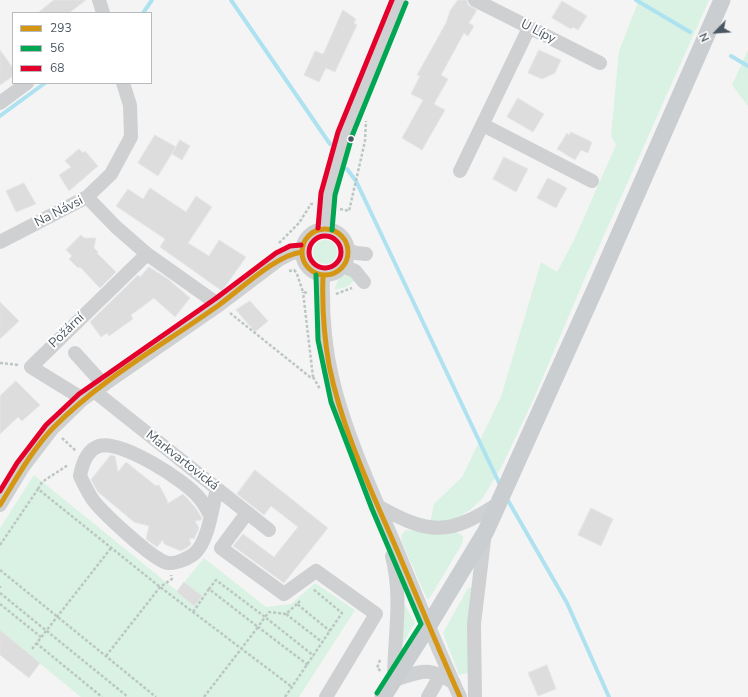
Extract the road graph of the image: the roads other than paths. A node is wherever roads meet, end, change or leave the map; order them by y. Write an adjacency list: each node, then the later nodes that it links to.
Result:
1 (99, 0): 5 (street)
2 (400, 0): 15 (street)
3 (475, 0): 6 (street, U Lípy)
4 (722, 0): 28 (main road)
5 (103, 12)
6 (530, 28): 7 (street, U Lípy); 11 (street)
7 (600, 64)
8 (26, 84): 10 (street)
9 (123, 84): 14 (street, Na Návsi)
10 (0, 103)
11 (483, 124): 12 (street); 13 (street)
12 (460, 171)
13 (592, 182)
14 (87, 197): 16 (street, Na Návsi); 19 (street)
15 (325, 229): 17 (street); 18 (street)
16 (0, 242)
17 (348, 250): 20 (street); 21 (street)
18 (302, 252): 22 (street); 24 (street)
19 (147, 254): 24 (street); 26 (street, Požární)
20 (366, 254)
21 (343, 266): 22 (street); 23 (street)
22 (323, 275): 30 (street)
23 (364, 282)
24 (219, 305): 26 (street)
25 (75, 353): 26 (street)
26 (94, 392): 27 (street, Markvartovická); 29 (street)
27 (217, 489): 31 (street, Markvartovická); 32 (street)
28 (498, 503): 30 (street); 34 (main road)
29 (0, 505)
30 (378, 506): 35 (street); 36 (street)
31 (248, 513): 33 (street, Markvartovická); 39 (street)
32 (210, 515): 32 (street)
33 (269, 530)
34 (486, 531): 35 (main road); 43 (street)
35 (429, 626): 36 (main road); 38 (street)
36 (388, 676): 38 (street); 40 (main road)
37 (436, 683): 41 (street)
38 (454, 683): 42 (street)
39 (326, 697)
40 (383, 697)
41 (428, 697)
42 (460, 697)
43 (475, 697)

